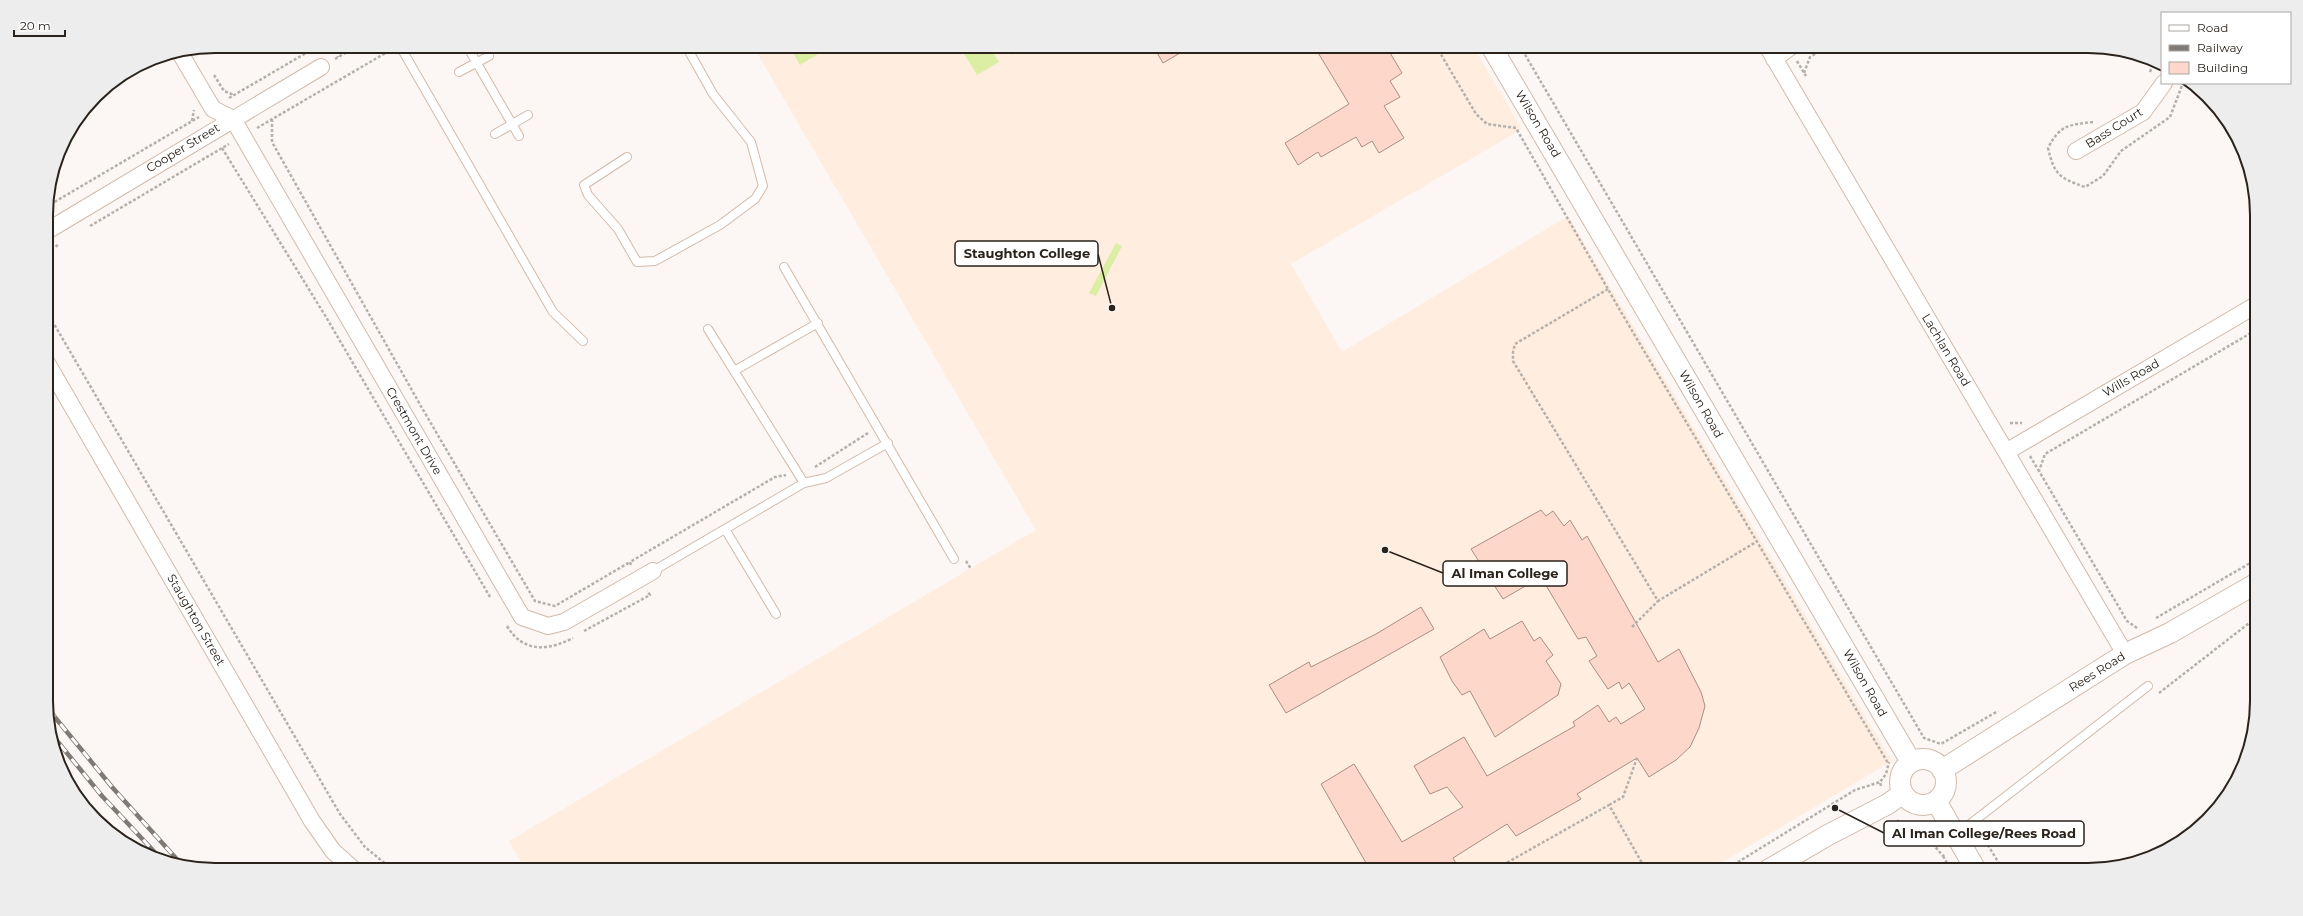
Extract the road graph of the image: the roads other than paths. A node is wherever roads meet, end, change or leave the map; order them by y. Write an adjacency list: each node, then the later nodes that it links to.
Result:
1 (404, 53): 24 (lane)
2 (471, 53): 8 (lane)
3 (690, 53): 18 (lane)
4 (1496, 53): 37 (street, Wilson Road)
5 (1771, 53): 28 (street, Lachlan Road)
6 (182, 56): 13 (street)
7 (489, 56): 8 (lane)
8 (477, 63): 10 (lane); 14 (lane)
9 (321, 67): 13 (street, Cooper Street)
10 (459, 72)
11 (2163, 84): 17 (street, Bass Court)
12 (528, 116): 14 (lane)
13 (233, 119): 19 (street, Cooper Street); 32 (street, Crestmont Drive)
14 (512, 124): 15 (lane); 16 (lane)
15 (495, 134)
16 (519, 136)
17 (2076, 151)
18 (627, 157)
19 (53, 227)
20 (784, 267): 22 (lane)
21 (2250, 309): 28 (street, Wills Road)
22 (818, 323): 25 (lane); 27 (lane)
23 (708, 329): 25 (lane)
24 (583, 341)
25 (734, 371): 29 (lane)
26 (53, 373): 42 (street, Staughton Street)
27 (888, 443): 29 (lane); 31 (lane)
28 (2006, 452): 35 (street, Lachlan Road)
29 (804, 483): 30 (lane)
30 (725, 529): 32 (lane); 34 (lane)
31 (954, 558)
32 (647, 575)
33 (2250, 587): 35 (street, Rees Road)
34 (776, 614)
35 (2121, 648): 38 (street, Rees Road)
36 (2148, 686): 41 (lane)
37 (1909, 757): 38 (street); 39 (street)
38 (1942, 770): 40 (street)
39 (1896, 799): 40 (street); 43 (street)
40 (1936, 801): 41 (street)
41 (1959, 840): 44 (street)
42 (347, 863)
43 (1780, 863)
44 (1972, 863)

